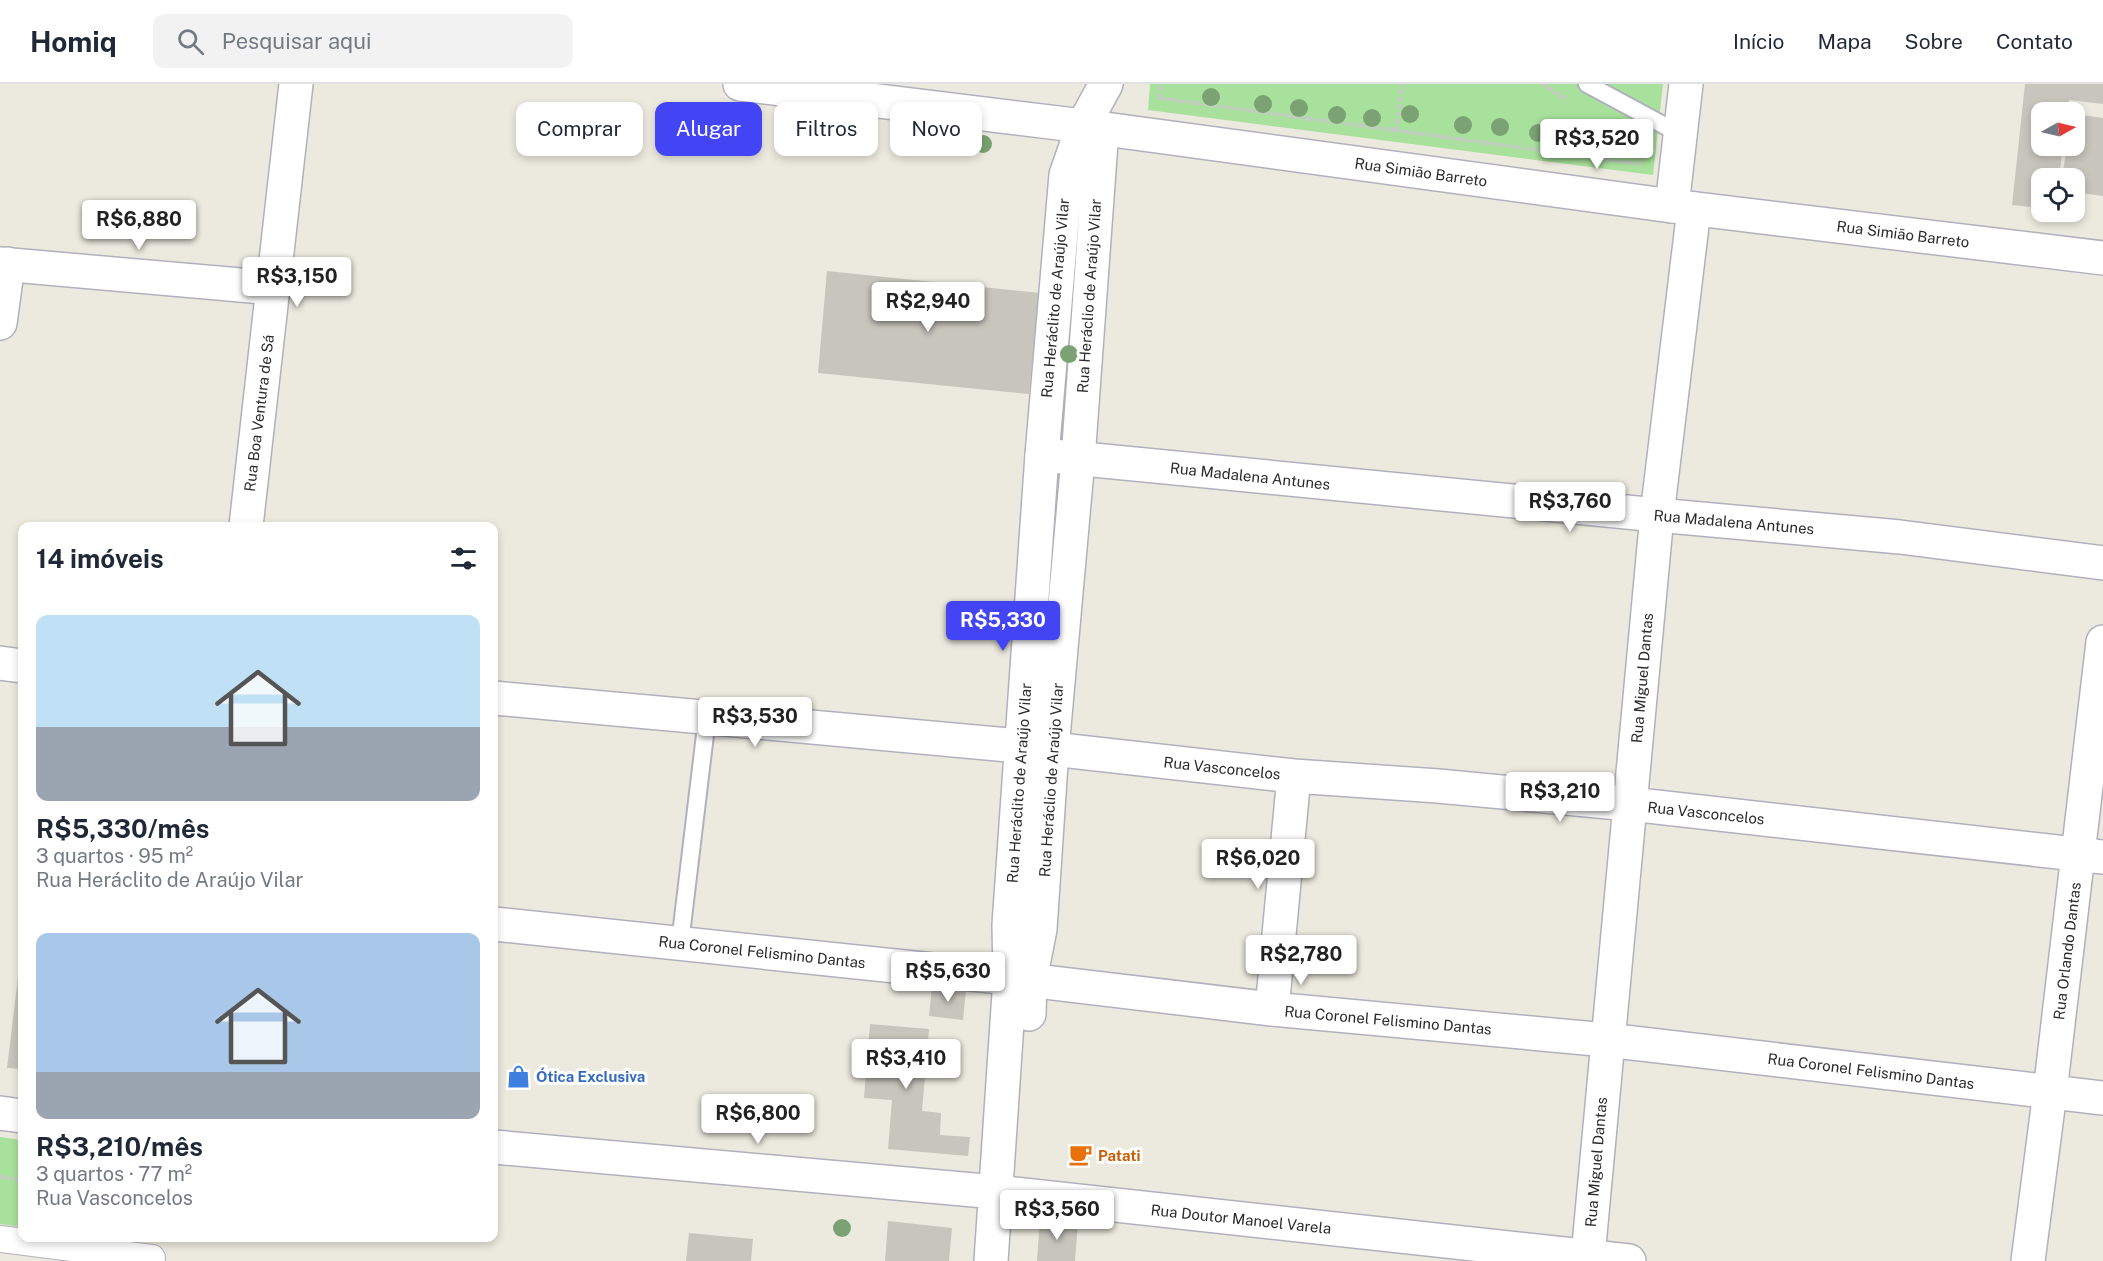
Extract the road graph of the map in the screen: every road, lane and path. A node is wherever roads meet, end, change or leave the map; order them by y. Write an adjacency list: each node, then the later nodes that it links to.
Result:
1 (296, 84): 15 (street, Rua Boa Ventura de Sá)
2 (740, 84): 8 (street, Rua Simião Barreto)
3 (1107, 84): 8 (street, Rua Heráclio de Araújo Vilar)
4 (1161, 84): 9 (path)
5 (1402, 84): 9 (path)
6 (1587, 84): 10 (lane)
7 (1686, 84): 10 (street, Rua Miguel Dantas)
8 (1093, 127): 12 (street, Rua Simião Barreto); 17 (street, Rua Heráclito de Araújo Vilar); 18 (street, Rua Heráclio de Araújo Vilar)
9 (1396, 131): 11 (path)
10 (1680, 134): 12 (street, Rua Miguel Dantas)
11 (1642, 147)
12 (1683, 207): 13 (street, Rua Simião Barreto); 19 (street, Rua Miguel Dantas)
13 (2103, 258)
14 (4, 264): 15 (street); 16 (street)
15 (274, 288): 20 (street, Rua Boa Ventura de Sá)
16 (0, 323)
17 (1042, 456): 18 (street, Rua Madalena Antunes); 27 (street, Rua Heráclito de Araújo Vilar)
18 (1078, 459): 19 (street, Rua Madalena Antunes); 27 (street, Rua Heráclio de Araújo Vilar)
19 (1657, 515): 21 (street, Rua Madalena Antunes); 29 (street, Rua Miguel Dantas)
20 (246, 522)
21 (2103, 563)
22 (2103, 642): 30 (street, Rua Orlando Dantas)
23 (0, 663): 24 (street)
24 (18, 665)
25 (498, 698): 26 (street, Rua Vasconcelos)
26 (707, 718): 27 (street, Rua Vasconcelos); 32 (lane)
27 (1037, 748): 28 (street, Rua Vasconcelos); 33 (street, Rua Heráclito de Araújo Vilar)
28 (1294, 776): 29 (street, Rua Vasconcelos); 34 (street)
29 (1630, 804): 30 (street, Rua Vasconcelos); 35 (street, Rua Miguel Dantas)
30 (2091, 855): 36 (street, Rua Orlando Dantas)
31 (498, 924): 32 (street, Rua Coronel Felismino Dantas)
32 (680, 943): 33 (street, Rua Coronel Felismino Dantas)
33 (1020, 979): 34 (street, Rua Coronel Felismino Dantas); 43 (street)
34 (1272, 1009): 35 (street, Rua Coronel Felismino Dantas)
35 (1607, 1040): 36 (street, Rua Coronel Felismino Dantas); 48 (street, Rua Miguel Dantas)
36 (2050, 1092): 37 (street, Rua Coronel Felismino Dantas); 52 (street, Rua Orlando Dantas)
37 (2103, 1098)
38 (0, 1113): 39 (street)
39 (18, 1115)
40 (498, 1148): 43 (street, Rua Doutor Manoel Varela)
41 (0, 1177): 42 (path)
42 (18, 1179)
43 (1007, 1193): 48 (street, Rua Doutor Manoel Varela); 49 (street); 50 (street)
44 (0, 1239): 45 (street)
45 (18, 1241)
46 (35, 1242): 47 (street)
47 (153, 1252)
48 (1588, 1256): 51 (street, Rua Doutor Manoel Varela)
49 (991, 1261)
50 (1014, 1261)
51 (1629, 1261)
52 (2028, 1261)

